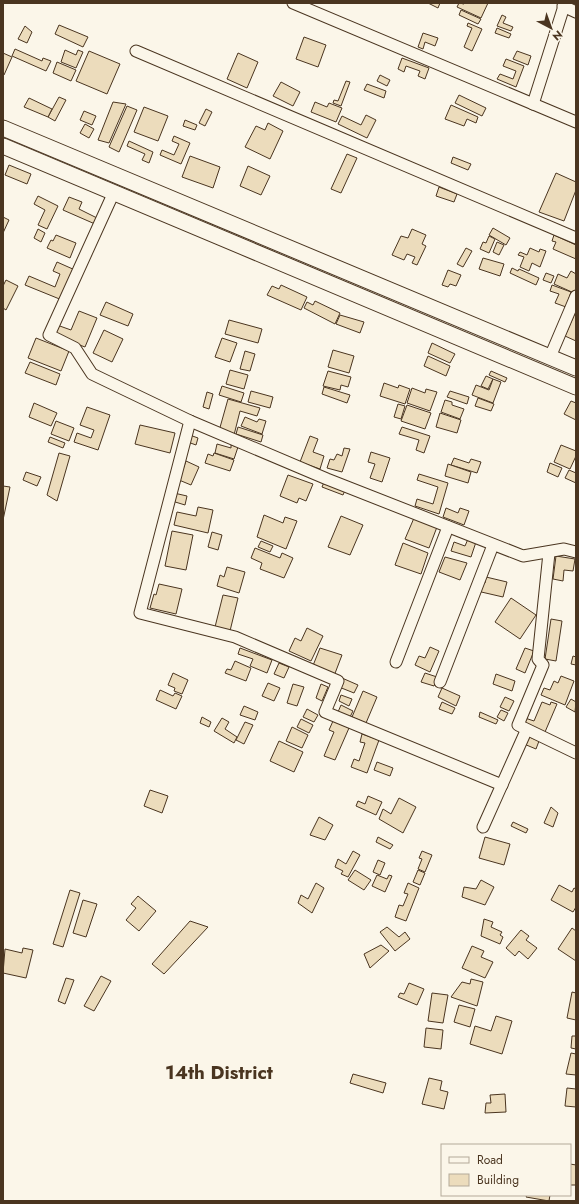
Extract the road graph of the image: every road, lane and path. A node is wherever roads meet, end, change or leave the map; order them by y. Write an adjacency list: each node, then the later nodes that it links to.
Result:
1 (293, 3): 5 (street)
2 (564, 5): 3 (street); 5 (street)
3 (576, 12)
4 (136, 51): 10 (street)
5 (533, 104): 6 (street)
6 (576, 122)
7 (3, 128): 12 (main road)
8 (3, 146): 9 (main road)
9 (114, 192): 14 (main road); 15 (street)
10 (576, 238)
11 (576, 296): 12 (street)
12 (550, 357): 13 (main road)
13 (576, 368)
14 (576, 387)
15 (190, 421): 16 (street); 24 (street)
16 (448, 527): 17 (street); 20 (street)
17 (493, 544): 19 (street); 21 (street)
18 (576, 552): 19 (street)
19 (549, 553): 22 (street)
20 (396, 662)
21 (440, 682)
22 (526, 731): 23 (street); 24 (street)
23 (576, 753)
24 (502, 785): 25 (street)
25 (483, 827)

